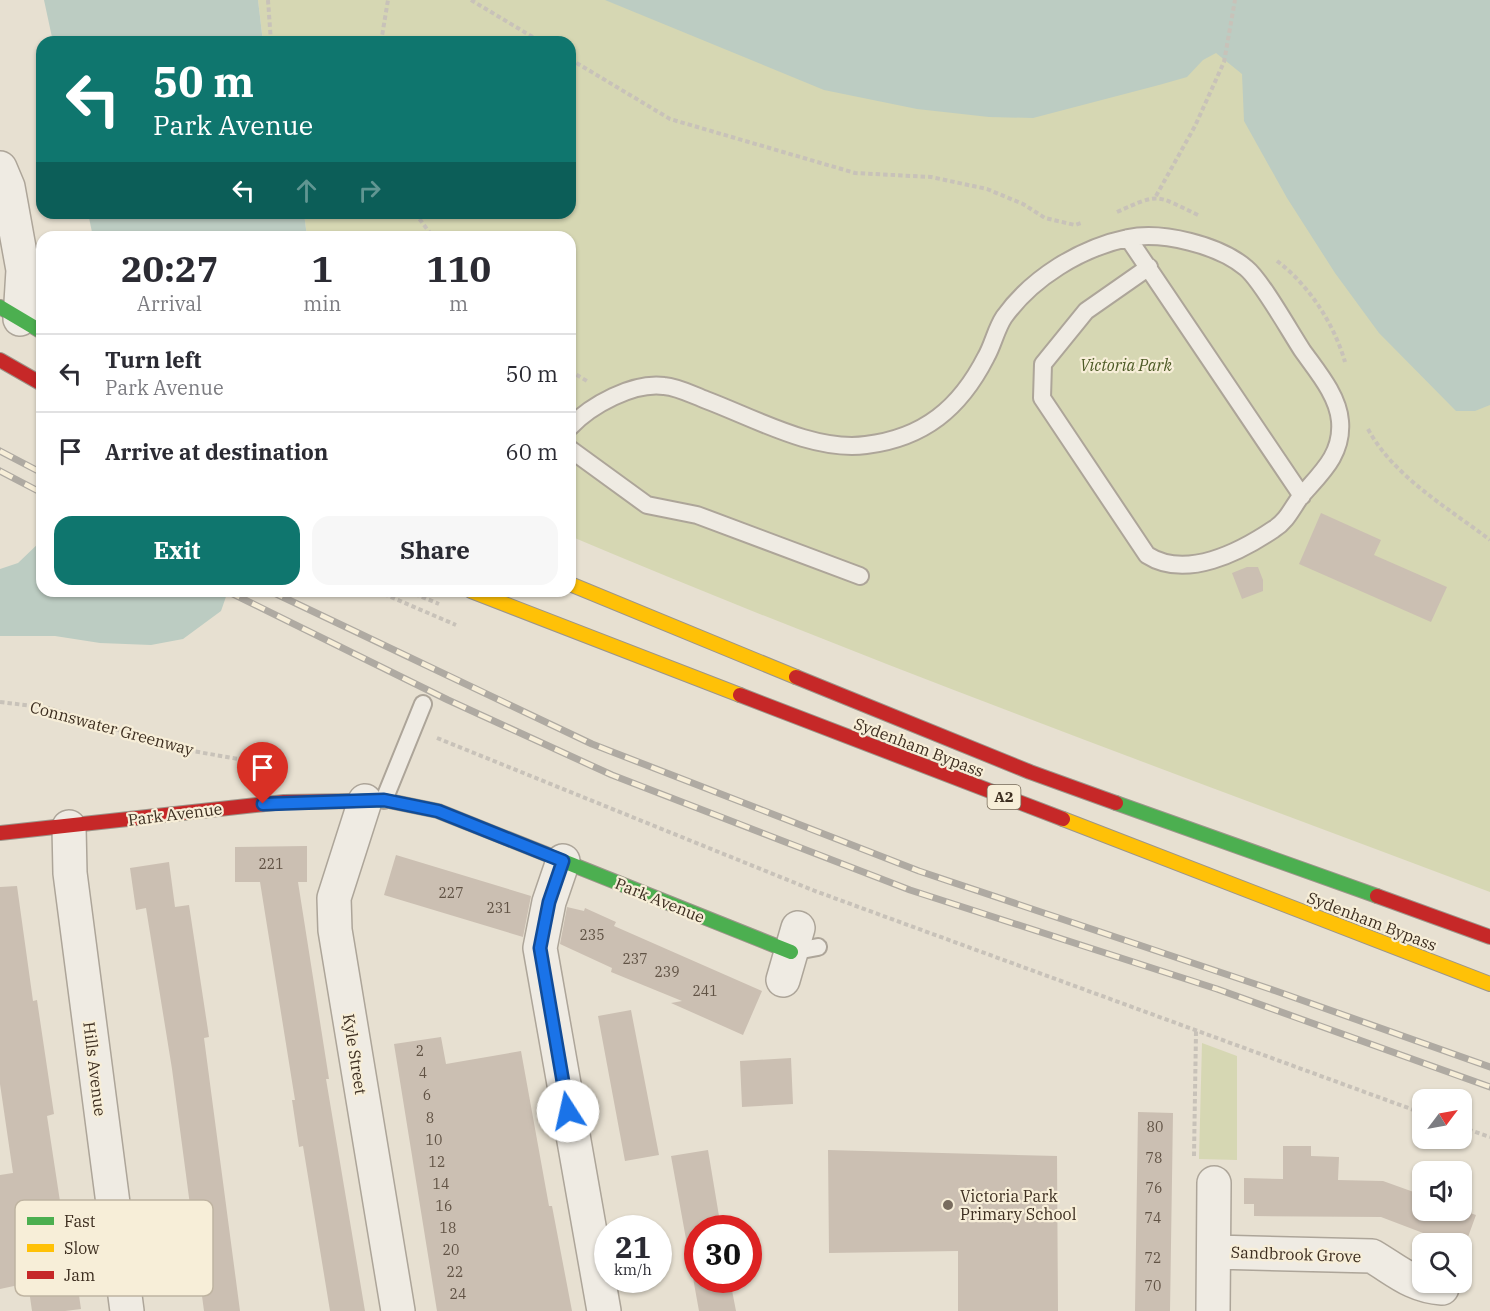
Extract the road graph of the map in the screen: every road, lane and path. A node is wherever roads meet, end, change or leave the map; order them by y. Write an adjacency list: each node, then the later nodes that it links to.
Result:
1 (268, 0): 5 (path)
2 (388, 0): 6 (path)
3 (471, 0): 7 (path)
4 (1234, 0): 9 (path)
5 (271, 36)
6 (382, 36)
7 (531, 36)
8 (0, 168): 12 (street)
9 (1156, 196)
10 (1128, 238): 11 (lane); 15 (lane); 17 (lane)
11 (1149, 267): 17 (lane); 17 (lane)
12 (20, 320)
13 (0, 360): 14 (main road)
14 (36, 381)
15 (576, 420)
16 (576, 453): 18 (lane)
17 (1302, 496)
18 (860, 576)
19 (576, 586): 31 (main road, Sydenham Bypass / A2)
20 (391, 597): 22 (path)
21 (487, 597): 33 (main road, Sydenham Bypass / A2)
22 (460, 626)
23 (0, 702): 26 (path, Connswater Greenway)
24 (423, 704): 25 (lane)
25 (412, 728): 27 (lane); 34 (path)
26 (285, 767)
27 (374, 800): 28 (main road, Park Avenue); 30 (main road, Park Avenue); 44 (street, Kyle Street)
28 (69, 827): 29 (main road, Park Avenue); 39 (street, Hills Avenue)
29 (0, 833)
30 (563, 861): 32 (main road, Park Avenue); 45 (street)
31 (1490, 937)
32 (797, 952)
33 (1490, 984)
34 (1196, 1031): 35 (path); 38 (path)
35 (1412, 1109)
36 (1472, 1131): 37 (path)
37 (1490, 1137)
38 (1214, 1183): 40 (street)
39 (113, 1200)
40 (1214, 1252): 41 (street, Sandbrook Grove); 46 (street)
41 (1412, 1282)
42 (125, 1296): 43 (street, Hills Avenue)
43 (127, 1311)
44 (398, 1311)
45 (604, 1311)
46 (1213, 1311)

